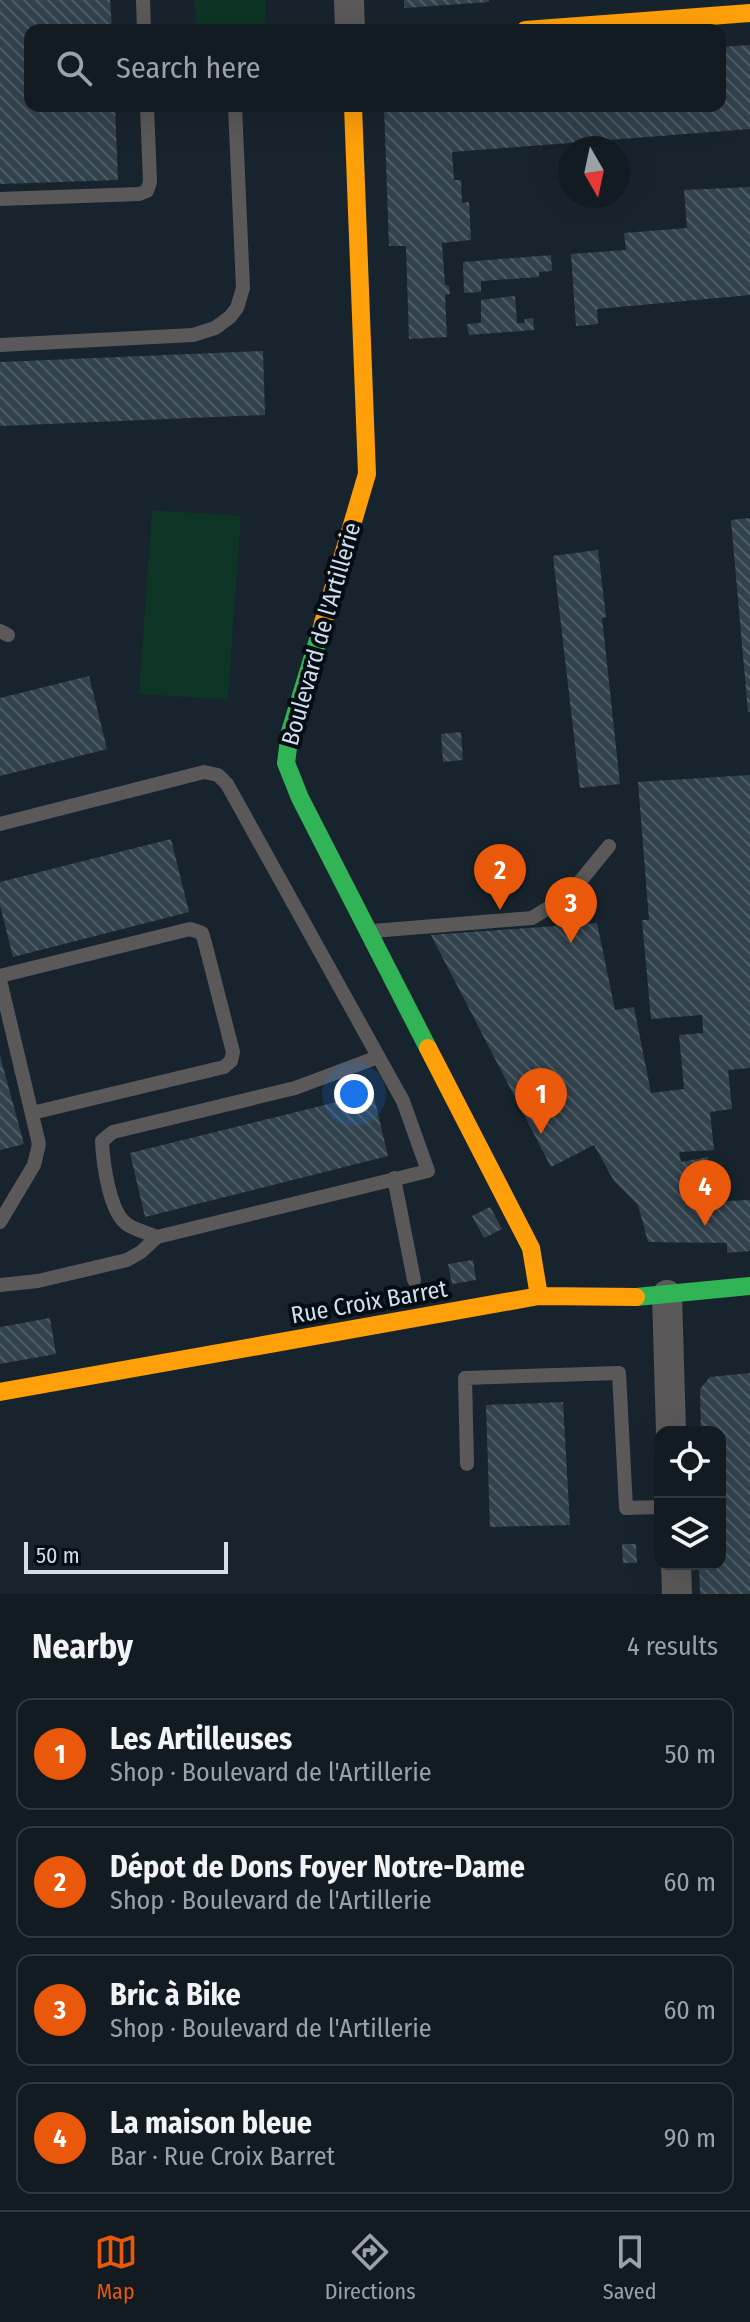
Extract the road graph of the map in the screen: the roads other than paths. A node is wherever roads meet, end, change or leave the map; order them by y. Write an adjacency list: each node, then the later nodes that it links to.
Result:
1 (143, 0): 4 (lane)
2 (349, 0): 5 (street)
3 (750, 13): 6 (street)
4 (144, 24)
5 (350, 24)
6 (604, 24)
7 (147, 112): 10 (lane)
8 (235, 112): 11 (lane)
9 (353, 112): 14 (street, Boulevard de l'Artillerie)
10 (0, 199)
11 (0, 345)
12 (0, 824): 16 (lane)
13 (609, 846): 14 (lane)
14 (369, 931): 25 (street, Boulevard de l'Artillerie)
15 (0, 978): 17 (lane); 17 (lane)
16 (378, 1057): 18 (lane); 20 (lane)
17 (32, 1113): 19 (lane)
18 (394, 1178): 20 (lane); 21 (lane)
19 (0, 1222)
20 (157, 1237): 22 (lane)
21 (414, 1280)
22 (0, 1285)
23 (750, 1286): 24 (street, Rue Croix Barret)
24 (667, 1295): 25 (street, Rue Croix Barret); 27 (street)
25 (539, 1296): 26 (street, Rue Croix Barret)
26 (0, 1392)
27 (671, 1426)
28 (467, 1464): 29 (lane)
29 (654, 1507)
30 (676, 1570): 31 (street)
31 (677, 1594)

